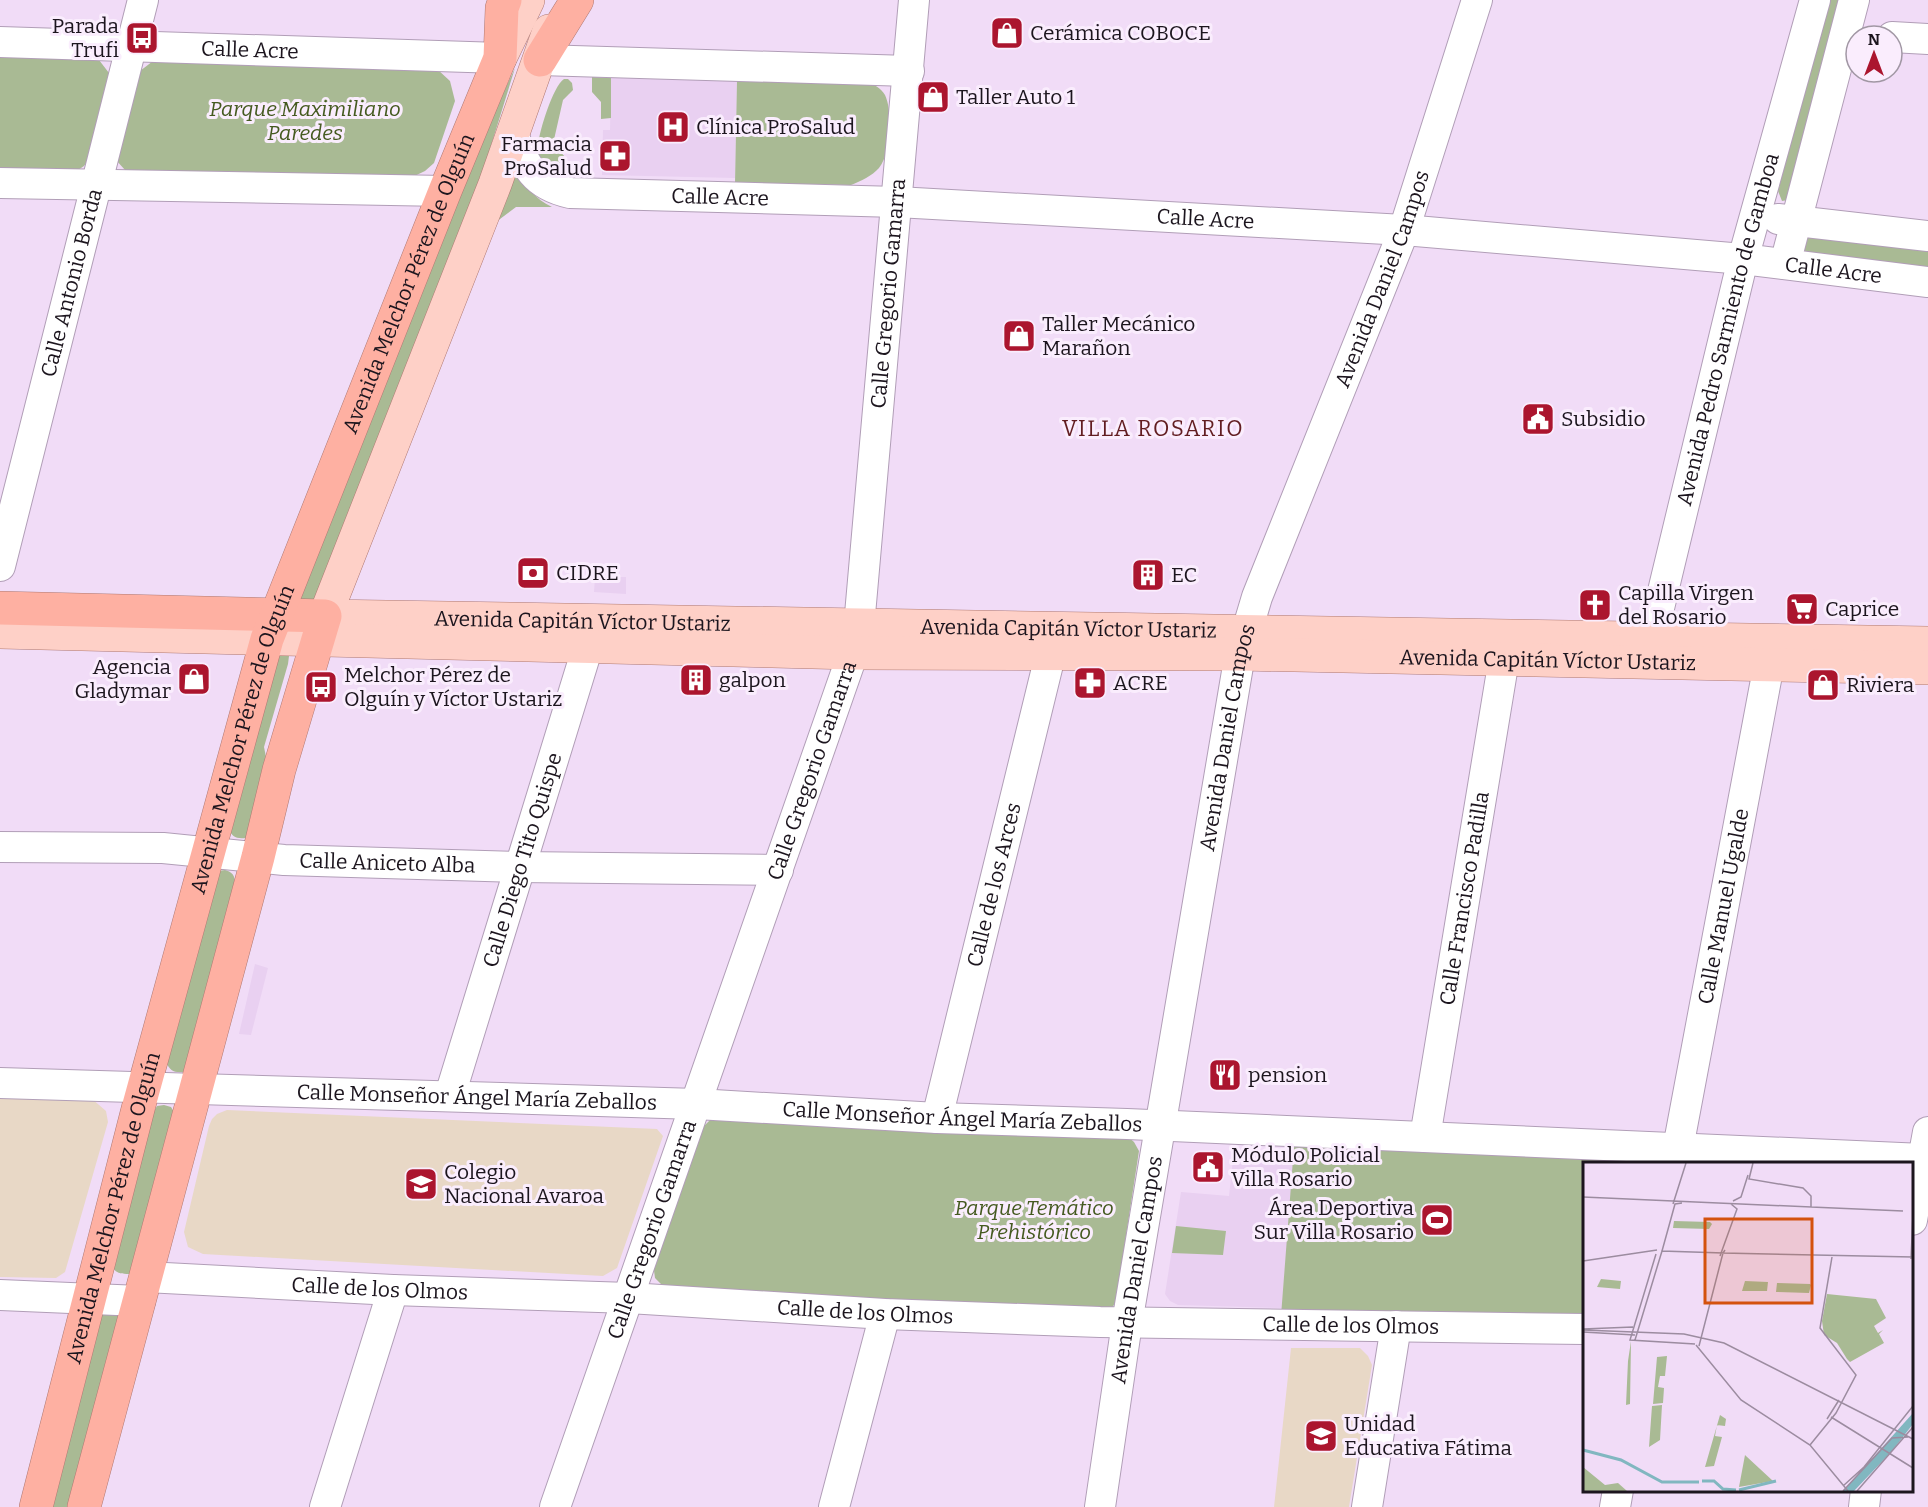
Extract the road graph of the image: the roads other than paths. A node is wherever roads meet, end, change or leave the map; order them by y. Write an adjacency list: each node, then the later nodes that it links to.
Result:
1 (143, 0): 14 (street, Calle Antonio Borda)
2 (505, 0): 15 (highway)
3 (528, 0): 15 (main road, Avenida Melchor Pérez de Olguín)
4 (558, 0): 16 (main road, Avenida Melchor Pérez de Olguín)
5 (577, 0): 16 (highway)
6 (914, 0): 18 (street, Calle Gregorio Gamarra)
7 (1477, 0): 26 (street, Avenida Daniel Campos)
8 (1815, 0): 24 (street, Avenida Pedro Sarmiento de Gamboa)
9 (1854, 0): 10 (street, Avenida Pedro Sarmiento de Gamboa)
10 (1855, 24)
11 (1904, 38): 12 (street)
12 (1928, 39)
13 (0, 42): 14 (street, Calle Acre)
14 (131, 48): 15 (street, Calle Acre); 21 (street, Calle Antonio Borda)
15 (500, 58): 22 (highway, Avenida Melchor Pérez de Olguín)
16 (540, 60): 18 (street); 19 (main road, Avenida Melchor Pérez de Olguín)
17 (1844, 70): 25 (street, Avenida Pedro Sarmiento de Gamboa)
18 (909, 71): 23 (street, Calle Gregorio Gamarra)
19 (513, 134): 23 (street, Calle Acre); 34 (main road, Avenida Melchor Pérez de Olguín)
20 (0, 183): 21 (street)
21 (96, 185): 22 (street); 31 (street, Calle Antonio Borda)
22 (445, 191): 33 (highway, Avenida Melchor Pérez de Olguín)
23 (897, 202): 26 (street, Calle Acre); 37 (street, Calle Gregorio Gamarra)
24 (1755, 216): 25 (street); 28 (street, Avenida Pedro Sarmiento de Gamboa)
25 (1797, 221): 27 (street); 29 (street, Avenida Pedro Sarmiento de Gamboa)
26 (1404, 230): 28 (street, Calle Acre); 38 (street, Avenida Daniel Campos)
27 (1928, 236)
28 (1743, 259): 29 (street, Calle Acre); 40 (street, Avenida Pedro Sarmiento de Gamboa)
29 (1785, 264): 30 (street, Calle Acre)
30 (1928, 282)
31 (0, 566)
32 (0, 608): 33 (highway, Avenida Capitán Víctor Ustariz)
33 (272, 627): 34 (highway, Avenida Capitán Víctor Ustariz); 35 (main road); 46 (highway, Avenida Melchor Pérez de Olguín)
34 (320, 628): 36 (main road, Avenida Capitán Víctor Ustariz); 47 (highway, Avenida Melchor Pérez de Olguín)
35 (0, 633)
36 (589, 634): 37 (main road, Avenida Capitán Víctor Ustariz); 48 (street, Calle Diego Tito Quispe)
37 (856, 640): 38 (main road, Avenida Capitán Víctor Ustariz); 41 (main road, Avenida Capitán Víctor Ustariz); 49 (street, Calle Gregorio Gamarra)
38 (1243, 642): 40 (main road, Avenida Capitán Víctor Ustariz); 41 (main road, Avenida Capitán Víctor Ustariz); 42 (main road, Avenida Capitán Víctor Ustariz); 56 (street, Avenida Daniel Campos)
39 (1928, 643): 40 (main road, Avenida Capitán Víctor Ustariz)
40 (1651, 649): 42 (main road, Avenida Capitán Víctor Ustariz); 43 (main road, Avenida Capitán Víctor Ustariz)
41 (1051, 652): 55 (street, Calle de los Arces)
42 (1504, 659): 57 (street, Calle Francisco Padilla)
43 (1768, 664): 44 (main road, Avenida Capitán Víctor Ustariz); 59 (street, Calle Manuel Ugalde)
44 (1928, 668)
45 (0, 847): 46 (street, Calle Aniceto Alba)
46 (209, 851): 47 (street, Calle Aniceto Alba); 51 (highway, Avenida Melchor Pérez de Olguín)
47 (258, 857): 48 (street, Calle Aniceto Alba); 52 (highway, Avenida Melchor Pérez de Olguín)
48 (519, 867): 49 (street, Calle Aniceto Alba); 53 (street, Calle Diego Tito Quispe)
49 (778, 870): 54 (street, Calle Gregorio Gamarra)
50 (0, 1083): 51 (street, Calle Monseñor Ángel María Zeballos)
51 (145, 1086): 52 (street, Calle Monseñor Ángel María Zeballos); 65 (highway, Avenida Melchor Pérez de Olguín)
52 (195, 1088): 53 (street, Calle Monseñor Ángel María Zeballos); 61 (highway, Avenida Melchor Pérez de Olguín)
53 (450, 1095): 54 (street, Calle Monseñor Ángel María Zeballos)
54 (697, 1104): 55 (street, Calle Monseñor Ángel María Zeballos); 64 (street, Calle Gregorio Gamarra)
55 (937, 1118): 56 (street, Calle Monseñor Ángel María Zeballos)
56 (1162, 1126): 57 (street, Calle Monseñor Ángel María Zeballos); 67 (street, Avenida Daniel Campos)
57 (1425, 1137): 59 (street, Calle Monseñor Ángel María Zeballos)
58 (1926, 1146): 59 (street, Calle Monseñor Ángel María Zeballos); 60 (street)
59 (1678, 1148)
60 (1913, 1210)
61 (143, 1289): 62 (street, Calle de los Olmos); 65 (street, Calle de los Olmos); 73 (highway, Avenida Melchor Pérez de Olguín)
62 (393, 1290): 64 (street, Calle de los Olmos); 74 (street)
63 (0, 1296): 65 (street, Calle de los Olmos)
64 (629, 1298): 66 (street, Calle de los Olmos); 75 (street, Calle Gregorio Gamarra)
65 (91, 1299): 72 (highway, Avenida Melchor Pérez de Olguín)
66 (885, 1314): 67 (street, Calle de los Olmos); 76 (street)
67 (1128, 1323): 68 (street, Calle de los Olmos); 77 (street, Avenida Daniel Campos)
68 (1396, 1326): 69 (street, Calle de los Olmos); 78 (street)
69 (1583, 1329)
70 (1618, 1492): 79 (street)
71 (1866, 1492): 80 (street)
72 (36, 1507)
73 (84, 1507)
74 (324, 1507)
75 (555, 1507)
76 (834, 1507)
77 (1100, 1507)
78 (1367, 1507)
79 (1615, 1507)
80 (1864, 1507)

